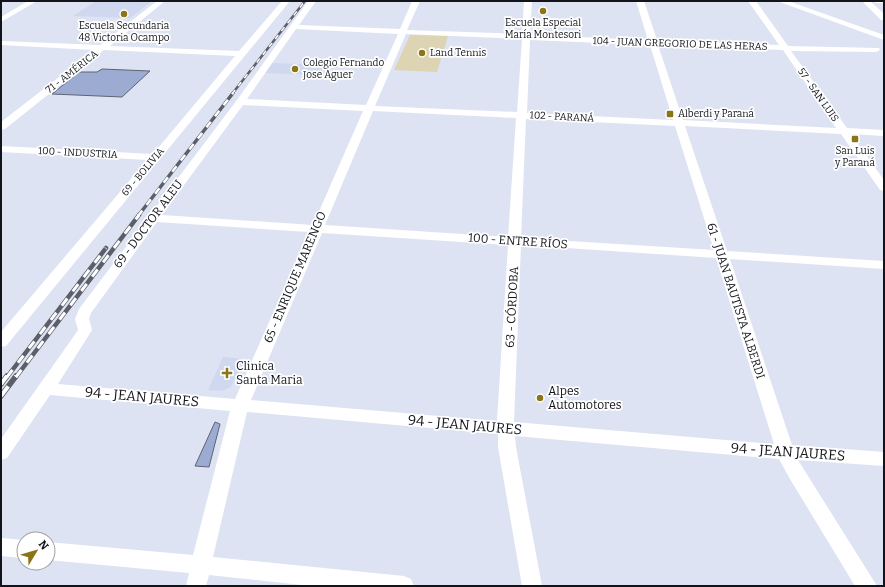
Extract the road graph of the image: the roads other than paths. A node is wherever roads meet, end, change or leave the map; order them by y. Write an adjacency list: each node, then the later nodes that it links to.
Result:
1 (34, 1): 14 (street)
2 (161, 1): 21 (street, 71 - AMÉRICA)
3 (286, 1): 24 (street, 69 - BOLIVIA)
4 (312, 1): 15 (street, 69 - DOCTOR ALEU)
5 (416, 1): 16 (street, 65 - ENRIQUE MARENGO)
6 (528, 1): 17 (street, 63 - CÓRDOBA)
7 (640, 1): 19 (street, 61 - JUAN BAUTISTA ALBERDI)
8 (752, 1): 22 (street, 57 - SAN LUIS)
9 (781, 1): 18 (street)
10 (866, 1): 13 (street)
11 (876, 1): 12 (street)
12 (884, 1)
13 (884, 18)
14 (1, 20)
15 (292, 27): 16 (street, 104 - JUAN GREGORIO DE LAS HERAS); 26 (street, 69 - DOCTOR ALEU)
16 (402, 32): 17 (street, 104 - JUAN GREGORIO DE LAS HERAS); 27 (street, 65 - ENRIQUE MARENGO)
17 (526, 37): 19 (street, 104 - JUAN GREGORIO DE LAS HERAS); 28 (street, 63 - CÓRDOBA)
18 (884, 39): 23 (street)
19 (653, 42): 22 (street, 104 - JUAN GREGORIO DE LAS HERAS); 29 (street, 61 - JUAN BAUTISTA ALBERDI)
20 (1, 43): 21 (street)
21 (103, 48): 24 (street); 30 (street, 71 - AMÉRICA)
22 (785, 48): 23 (street, 104 - JUAN GREGORIO DE LAS HERAS); 31 (street, 57 - SAN LUIS)
23 (876, 50): 25 (street)
24 (241, 54): 34 (street, 69 - BOLIVIA)
25 (884, 54)
26 (240, 102): 27 (street, 102 - PARANÁ); 36 (street, 69 - DOCTOR ALEU)
27 (369, 108): 28 (street, 102 - PARANÁ); 37 (street, 65 - ENRIQUE MARENGO)
28 (523, 115): 29 (street, 102 - PARANÁ); 38 (street, 63 - CÓRDOBA)
29 (680, 123): 31 (street, 102 - PARANÁ); 39 (street, 61 - JUAN BAUTISTA ALBERDI)
30 (1, 127)
31 (842, 131): 32 (street, 102 - PARANÁ); 35 (street, 57 - SAN LUIS)
32 (884, 133)
33 (1, 149): 34 (street, 100 - INDUSTRIA)
34 (155, 157): 41 (street, 69 - BOLIVIA)
35 (882, 184)
36 (153, 218): 37 (street, 100 - ENTRE RÍOS); 42 (street, 69 - DOCTOR ALEU)
37 (316, 229): 38 (street, 100 - ENTRE RÍOS); 43 (street, 65 - ENRIQUE MARENGO)
38 (516, 241): 39 (street, 100 - ENTRE RÍOS); 44 (street, 63 - CÓRDOBA)
39 (721, 254): 40 (street, 100 - ENTRE RÍOS); 45 (street, 61 - JUAN BAUTISTA ALBERDI)
40 (884, 265)
41 (1, 342)
42 (46, 389): 43 (street, 94 - JEAN JAURES); 46 (street, 69 - DOCTOR ALEU)
43 (240, 406): 44 (street, 94 - JEAN JAURES); 51 (street, 65 - ENRIQUE MARENGO)
44 (506, 428): 45 (street, 94 - JEAN JAURES); 54 (street, 63 - CÓRDOBA)
45 (785, 452): 47 (street, 94 - JEAN JAURES); 55 (street, 61 - JUAN BAUTISTA ALBERDI)
46 (1, 453)
47 (884, 459)
48 (1, 547): 49 (street)
49 (16, 548)
50 (56, 552): 51 (street)
51 (201, 565): 52 (street, 65 - ENRIQUE MARENGO); 53 (street)
52 (196, 586)
53 (404, 586)
54 (532, 586)
55 (867, 586)

